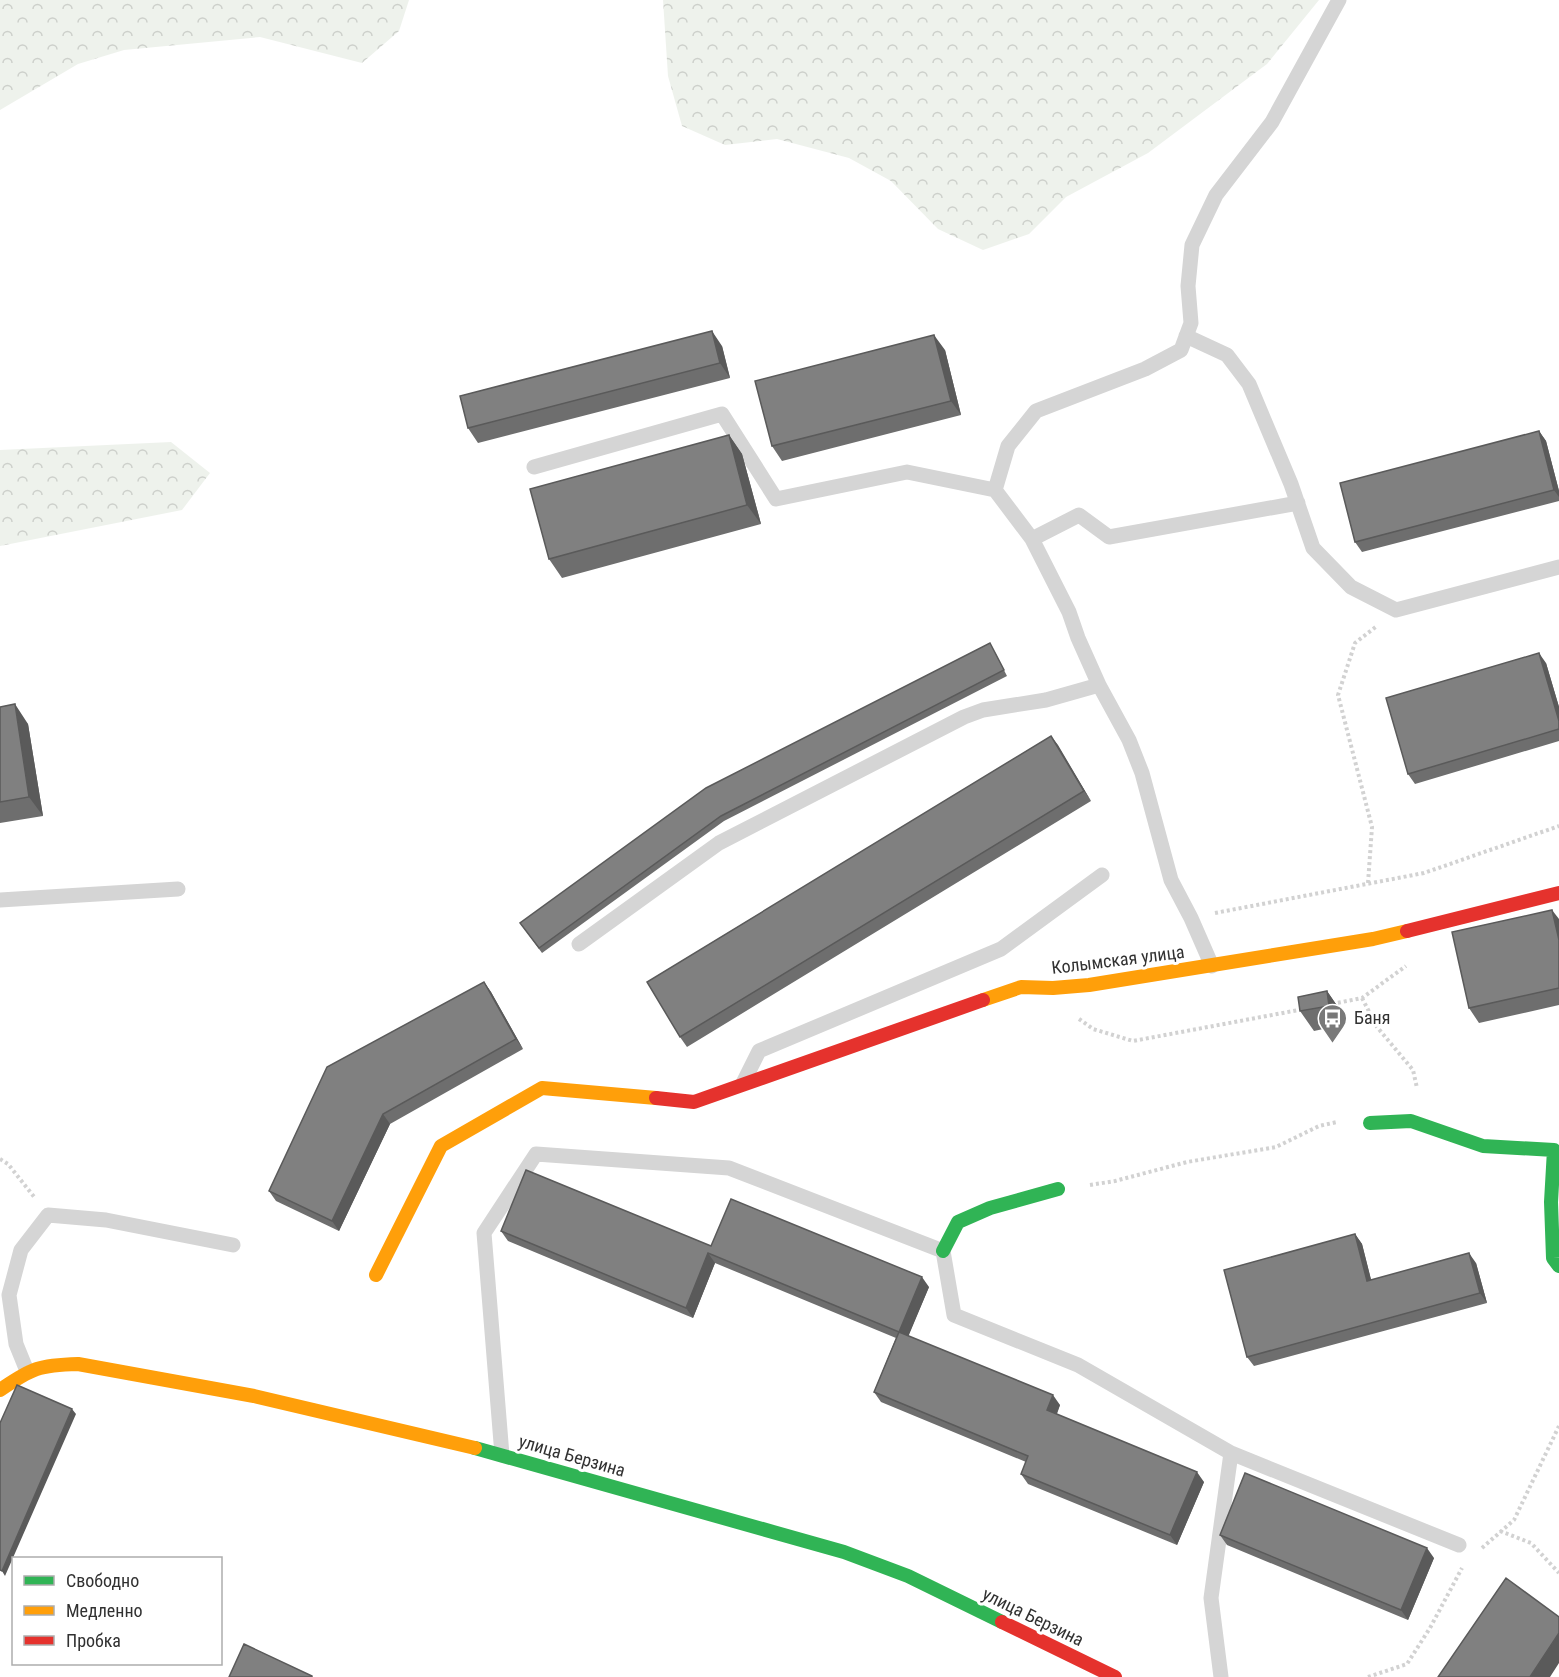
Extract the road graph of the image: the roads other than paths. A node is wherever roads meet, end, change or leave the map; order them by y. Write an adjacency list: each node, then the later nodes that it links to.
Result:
1 (1339, 0): 2 (lane)
2 (1186, 336): 4 (lane); 5 (lane)
3 (534, 467): 4 (lane)
4 (995, 490): 6 (lane)
5 (1298, 503): 6 (lane); 7 (lane)
6 (1032, 539): 8 (lane)
7 (1559, 567)
8 (1099, 685): 13 (lane); 14 (lane)
9 (1102, 875): 15 (lane)
10 (178, 889): 12 (lane)
11 (1559, 893): 14 (street, Колымская улица)
12 (0, 900)
13 (579, 944)
14 (1212, 966): 15 (street, Колымская улица)
15 (742, 1086): 22 (street, Колымская улица)
16 (1370, 1123): 17 (street)
17 (1556, 1149): 21 (street)
18 (1058, 1189): 20 (street)
19 (233, 1245): 23 (lane)
20 (943, 1251): 25 (lane); 26 (lane)
21 (1559, 1266)
22 (376, 1275)
23 (27, 1371): 24 (street, улица Берзина); 26 (street, улица Берзина)
24 (0, 1390)
25 (1231, 1453): 27 (lane); 29 (lane)
26 (502, 1455): 28 (street, улица Берзина)
27 (1459, 1545)
28 (1115, 1677)
29 (1221, 1677)

